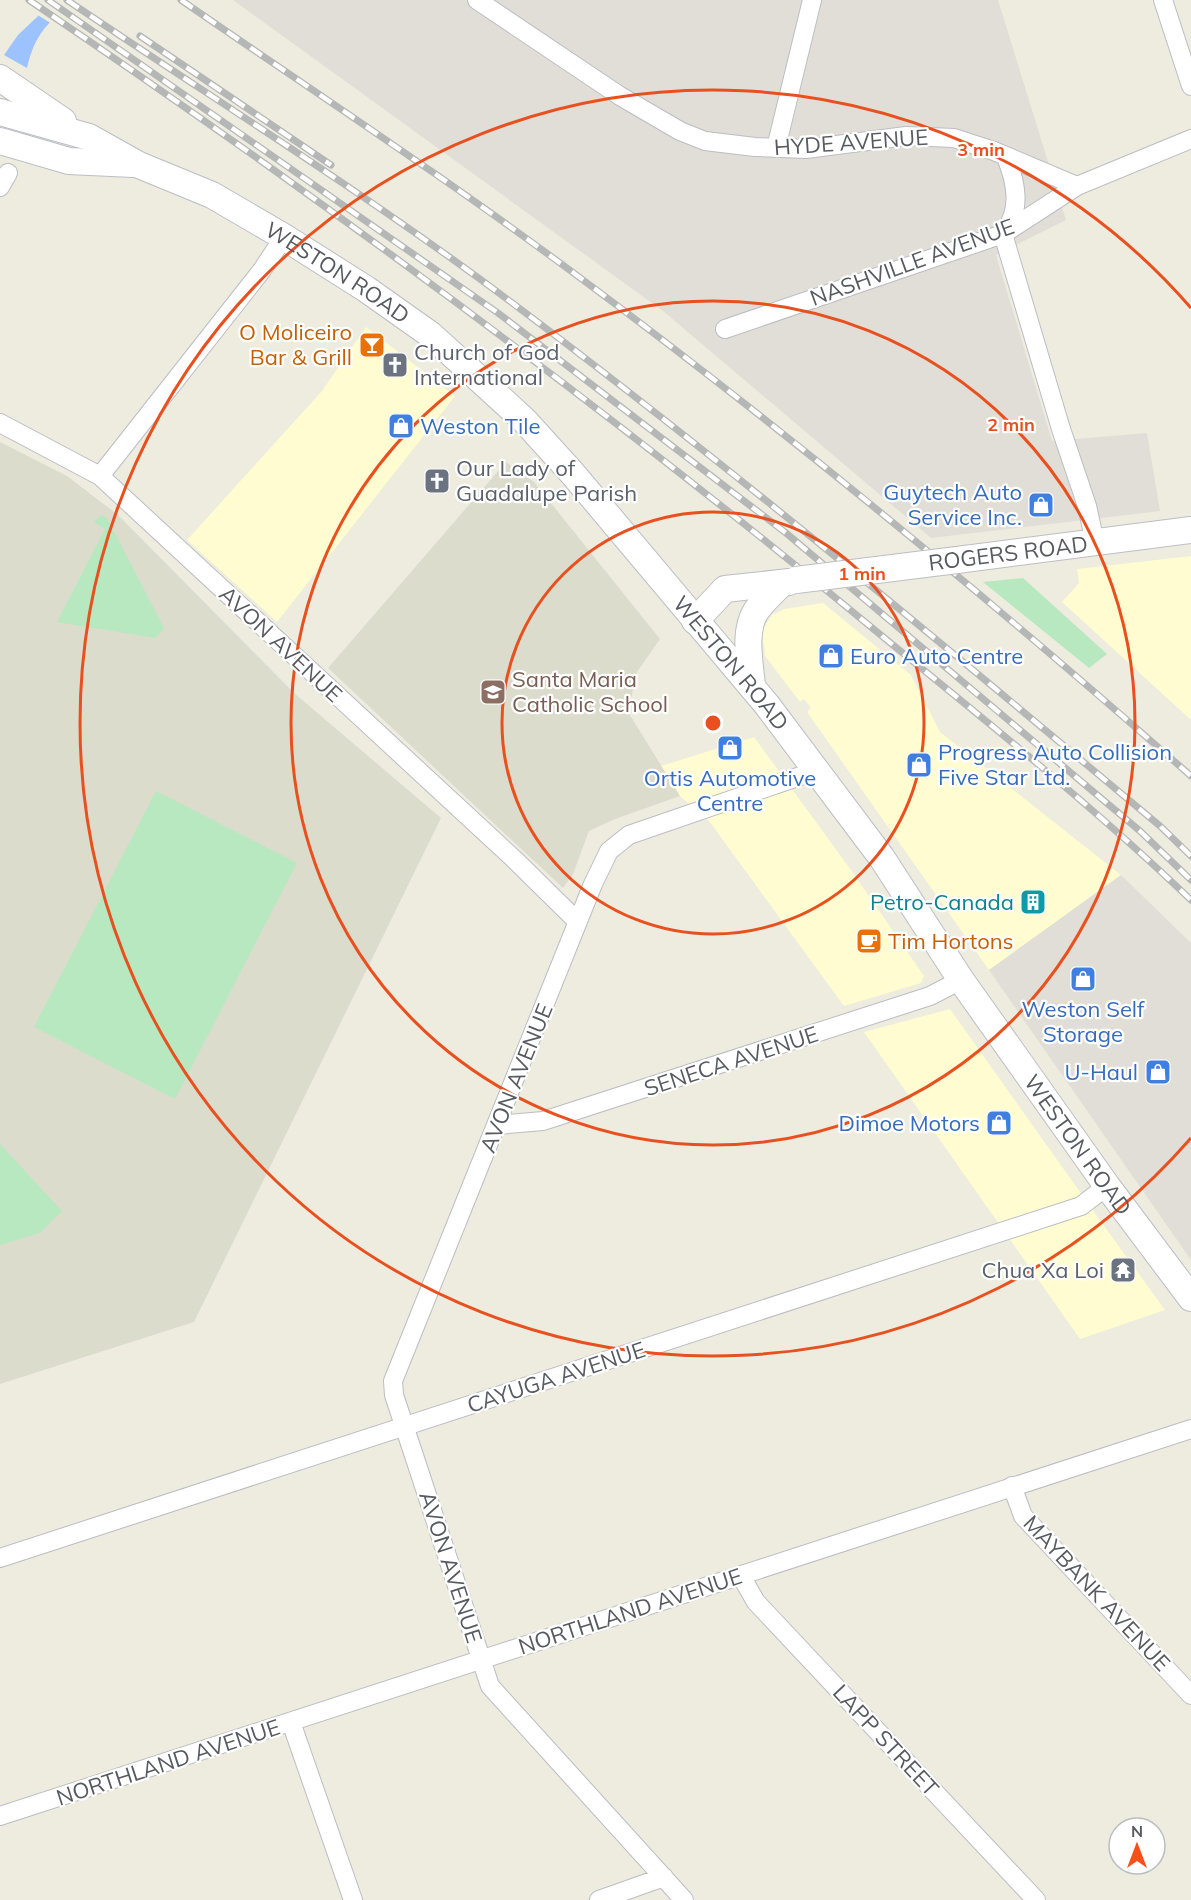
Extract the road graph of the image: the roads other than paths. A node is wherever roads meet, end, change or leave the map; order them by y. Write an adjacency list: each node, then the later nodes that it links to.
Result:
1 (477, 0): 10 (street, HYDE AVENUE)
2 (812, 0): 10 (street)
3 (1163, 0): 5 (street)
4 (0, 78): 7 (main road)
5 (1191, 86)
6 (0, 112): 7 (main road, WESTON ROAD)
7 (89, 137): 12 (main road, WESTON ROAD)
8 (1191, 139): 13 (street, NASHVILLE AVENUE)
9 (0, 141): 12 (main road, WESTON ROAD)
10 (776, 148): 11 (street, HYDE AVENUE)
11 (1006, 157): 13 (street, HYDE AVENUE); 14 (street)
12 (139, 165): 15 (main road, WESTON ROAD)
13 (1077, 186): 14 (street, NASHVILLE AVENUE)
14 (1003, 234): 16 (street, NASHVILLE AVENUE); 20 (street)
15 (284, 237): 18 (street); 22 (main road, WESTON ROAD)
16 (724, 329)
17 (0, 423): 18 (street, AVON AVENUE)
18 (100, 476): 25 (street, AVON AVENUE)
19 (1191, 530): 20 (main road, ROGERS ROAD)
20 (1095, 542): 21 (main road, ROGERS ROAD, bridge)
21 (789, 582): 22 (main road, ROGERS ROAD); 23 (main road)
22 (695, 621): 23 (main road, WESTON ROAD)
23 (752, 686): 24 (main road, WESTON ROAD)
24 (815, 771): 25 (street); 26 (main road, WESTON ROAD)
25 (578, 922): 27 (street, AVON AVENUE)
26 (961, 980): 27 (street, SENECA AVENUE); 28 (main road, WESTON ROAD)
27 (497, 1125): 30 (street, AVON AVENUE)
28 (1107, 1186): 29 (main road, WESTON ROAD); 30 (street, CAYUGA AVENUE)
29 (1191, 1298)
30 (406, 1426): 33 (street, CAYUGA AVENUE); 35 (street, AVON AVENUE)
31 (1191, 1429): 32 (street, NORTHLAND AVENUE)
32 (1012, 1486): 34 (street, NORTHLAND AVENUE); 36 (street, MAYBANK AVENUE)
33 (0, 1558)
34 (741, 1576): 35 (street, NORTHLAND AVENUE); 43 (street, LAPP STREET)
35 (480, 1659): 37 (street, NORTHLAND AVENUE); 39 (street, AVON AVENUE)
36 (1191, 1695)
37 (291, 1722): 38 (street, NORTHLAND AVENUE); 40 (street)
38 (0, 1816)
39 (664, 1877): 41 (street); 42 (street, AVON AVENUE)
40 (353, 1900)
41 (599, 1900)
42 (684, 1900)
43 (1036, 1900)

